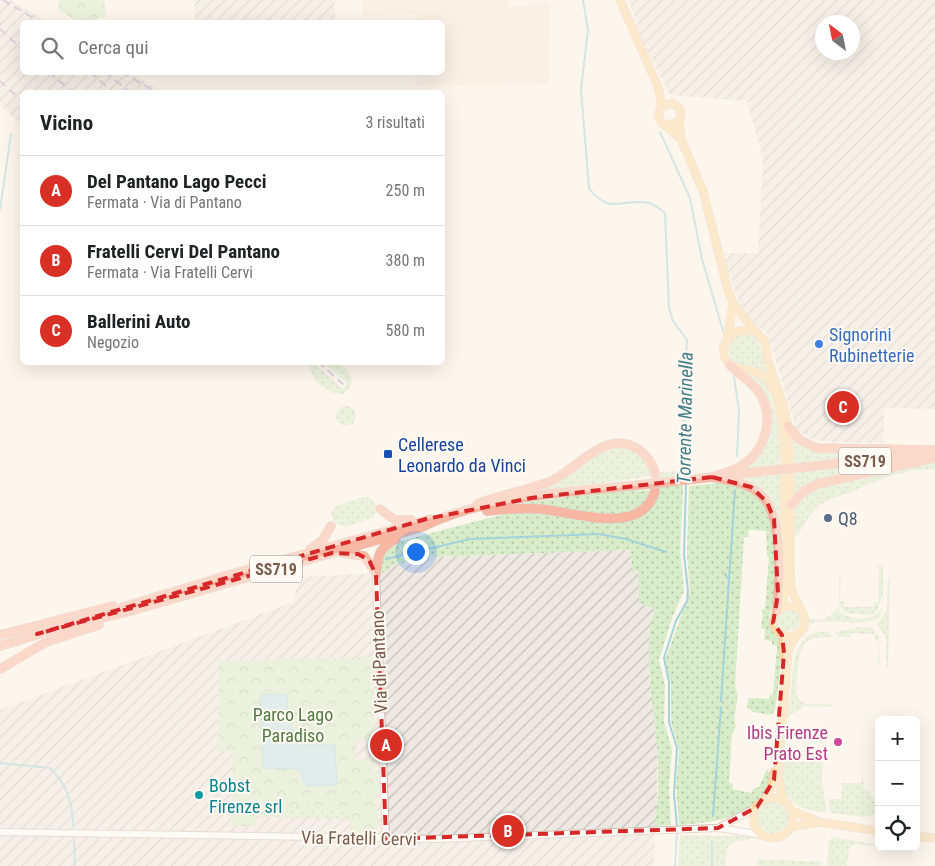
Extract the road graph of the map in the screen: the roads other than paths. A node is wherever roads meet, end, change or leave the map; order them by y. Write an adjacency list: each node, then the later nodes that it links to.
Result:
1 (620, 0): 2 (main road)
2 (658, 87): 3 (main road); 4 (main road)
3 (671, 102): 4 (main road); 5 (main road)
4 (662, 106): 6 (main road)
5 (679, 121): 6 (main road); 7 (main road)
6 (667, 125): 7 (main road)
7 (681, 138): 8 (main road)
8 (733, 303): 9 (main road); 10 (main road)
9 (755, 330): 10 (main road); 12 (main road)
10 (727, 339): 11 (main road)
11 (730, 365): 15 (main road); 17 (highway)
12 (788, 426): 13 (highway); 15 (main road)
13 (935, 452): 15 (highway, SS719)
14 (935, 458): 19 (highway)
15 (789, 469): 17 (highway, SS719, bridge); 19 (main road); 29 (main road)
16 (655, 474): 21 (highway)
17 (712, 477): 21 (highway, SS719, bridge); 29 (highway)
18 (655, 491): 21 (highway)
19 (791, 505): 28 (main road)
20 (380, 509): 22 (highway)
21 (454, 514): 22 (highway, SS719)
22 (424, 523): 24 (highway, SS719); 25 (highway, SS719); 26 (highway)
23 (331, 526): 25 (highway)
24 (332, 553): 26 (highway); 27 (highway, SS719)
25 (300, 555): 27 (highway, SS719)
26 (376, 575): 47 (street, Via di Pantano)
27 (128, 608): 30 (highway); 33 (highway, SS719); 34 (highway)
28 (798, 608): 29 (main road); 32 (main road)
29 (779, 609): 31 (main road)
30 (0, 635)
31 (782, 635): 32 (main road); 35 (main road)
32 (795, 636): 36 (main road)
33 (0, 646)
34 (0, 669)
35 (764, 800): 36 (main road); 37 (main road, Via Fratelli Cervi)
36 (784, 801): 38 (main road, Via Fratelli Cervi)
37 (757, 807): 41 (street, Via Fratelli Cervi); 44 (main road)
38 (792, 811): 39 (main road, Via Fratelli Cervi); 40 (main road)
39 (819, 822): 40 (main road, Via Fratelli Cervi); 42 (main road, Via Fratelli Cervi)
40 (791, 827): 44 (main road, Via Fratelli Cervi)
41 (718, 828): 44 (street, Via Fratelli Cervi); 47 (street, Via Fratelli Cervi)
42 (875, 830)
43 (0, 832): 47 (street, Via Fratelli Cervi)
44 (763, 834)
45 (920, 836): 46 (main road)
46 (935, 838)
47 (386, 839)

